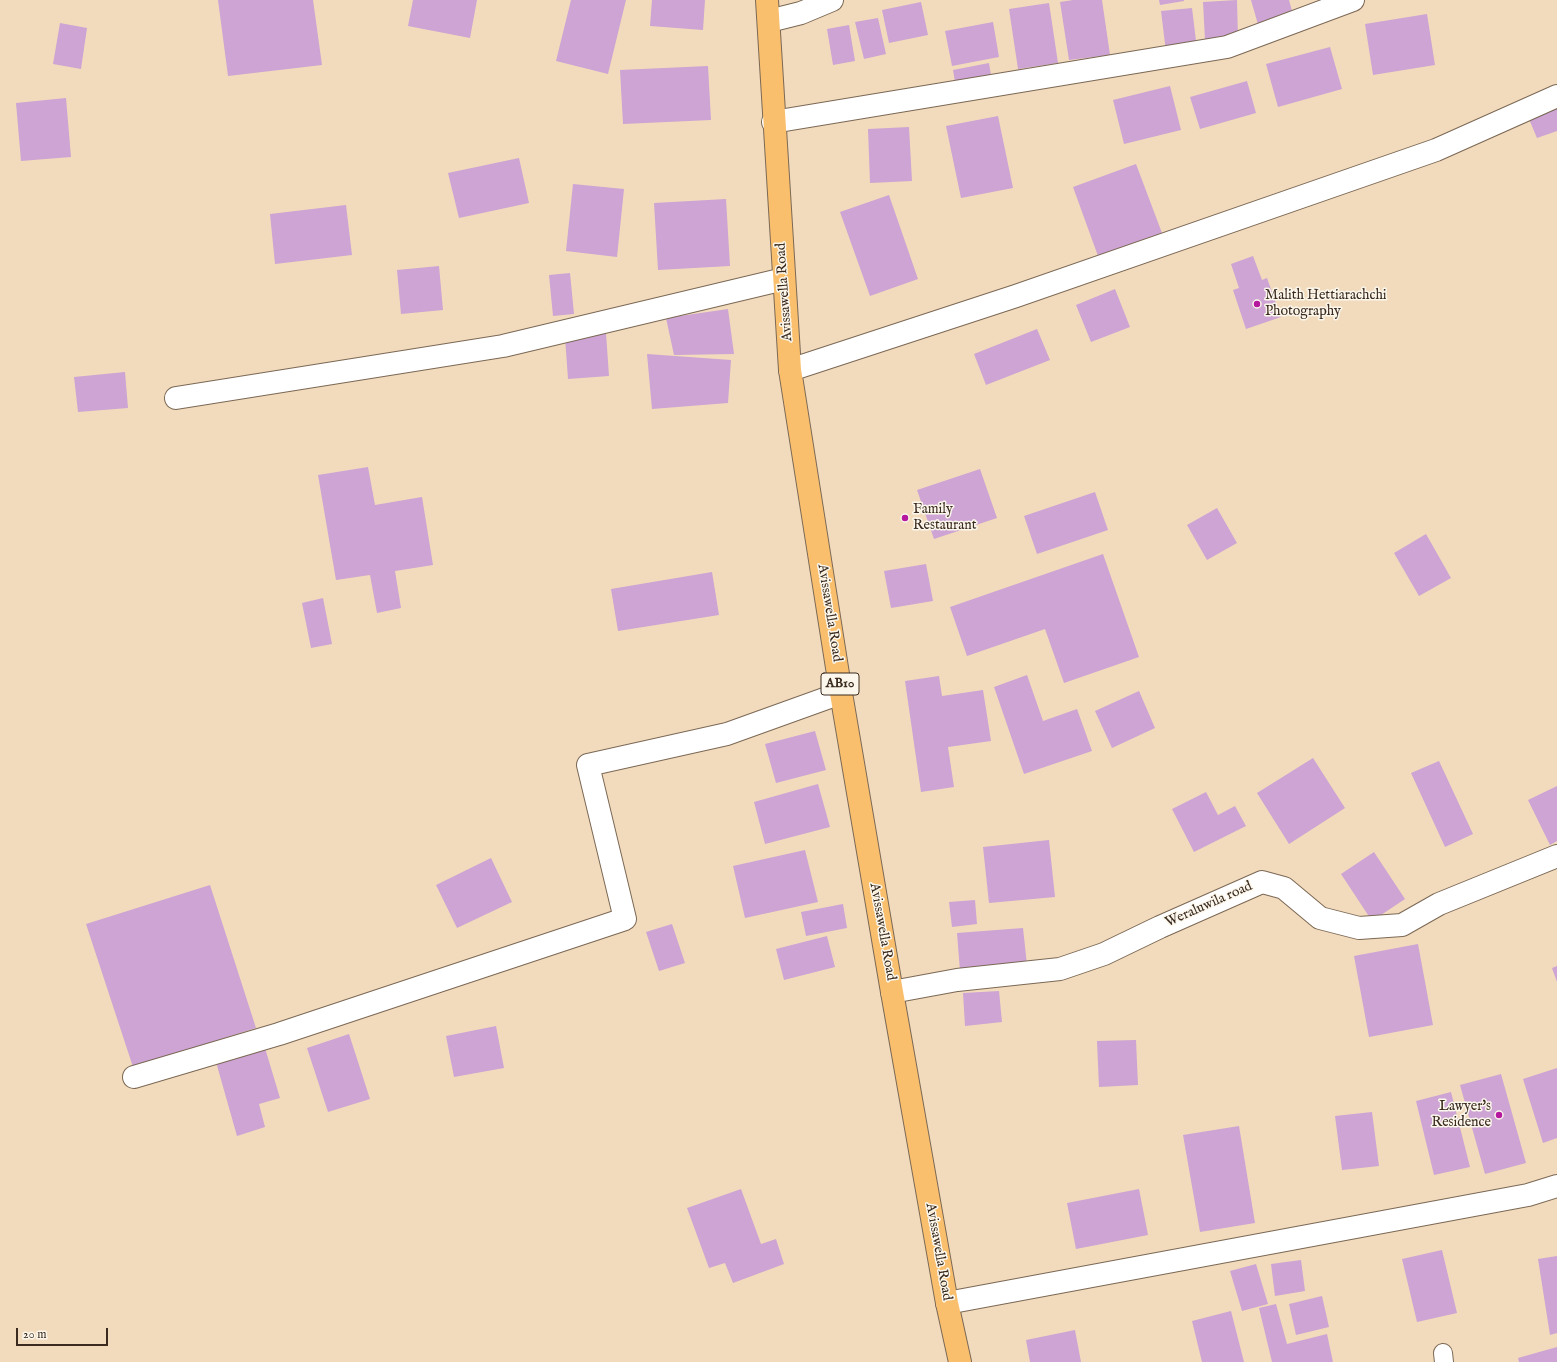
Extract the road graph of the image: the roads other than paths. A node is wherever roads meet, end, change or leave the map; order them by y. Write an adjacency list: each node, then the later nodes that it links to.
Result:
1 (832, 0): 3 (street)
2 (1353, 0): 5 (street)
3 (768, 11): 5 (main road, Avissawella Road / AB10)
4 (1557, 96): 7 (street)
5 (773, 122): 6 (main road, Avissawella Road / AB10)
6 (784, 279): 7 (main road, Avissawella Road / AB10); 8 (street)
7 (790, 370): 9 (main road, Avissawella Road / AB10)
8 (176, 398)
9 (841, 693): 11 (main road, Avissawella Road / AB10); 12 (street)
10 (1557, 856): 11 (street, Weraluwila road)
11 (892, 992): 14 (main road, Avissawella Road / AB10)
12 (134, 1077)
13 (1557, 1186): 14 (street)
14 (947, 1303): 15 (main road, Avissawella Road / AB10)
15 (960, 1362)

